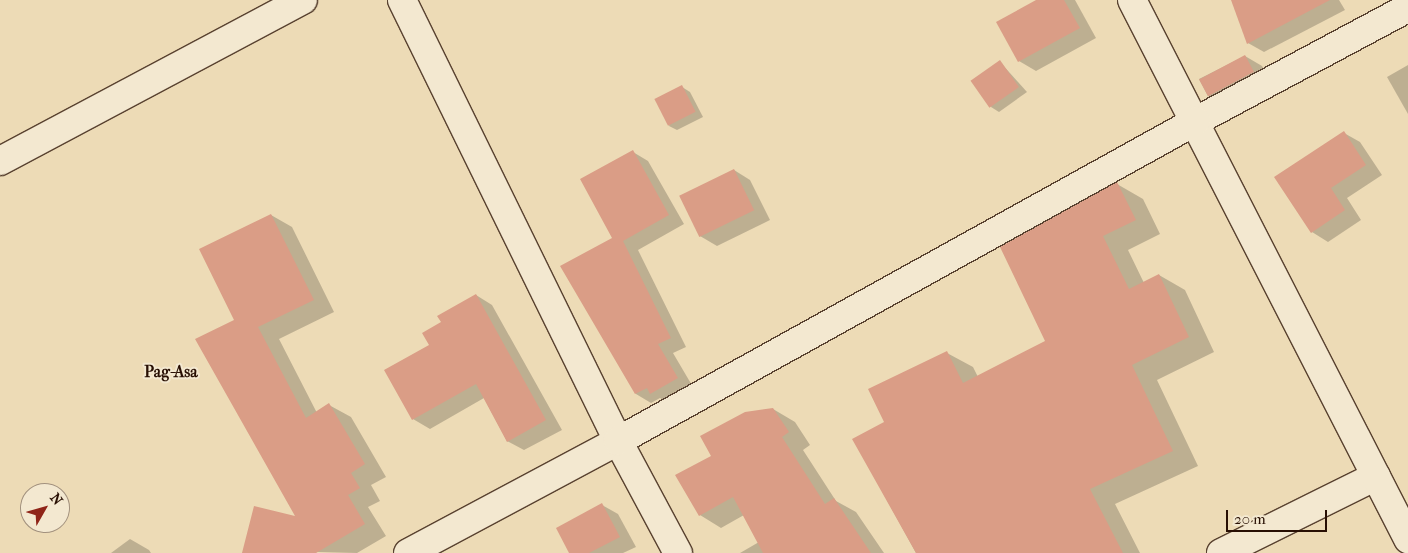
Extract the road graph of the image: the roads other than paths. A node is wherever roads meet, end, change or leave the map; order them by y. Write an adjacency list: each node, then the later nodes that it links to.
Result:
1 (303, 0): 6 (street)
2 (402, 0): 7 (street)
3 (1132, 0): 5 (street)
4 (1408, 8): 5 (street)
5 (1196, 121): 7 (street); 8 (street)
6 (0, 161)
7 (618, 441): 10 (street); 11 (street)
8 (1376, 476): 9 (street); 12 (street)
9 (1408, 539)
10 (408, 553)
11 (678, 553)
12 (1221, 553)

